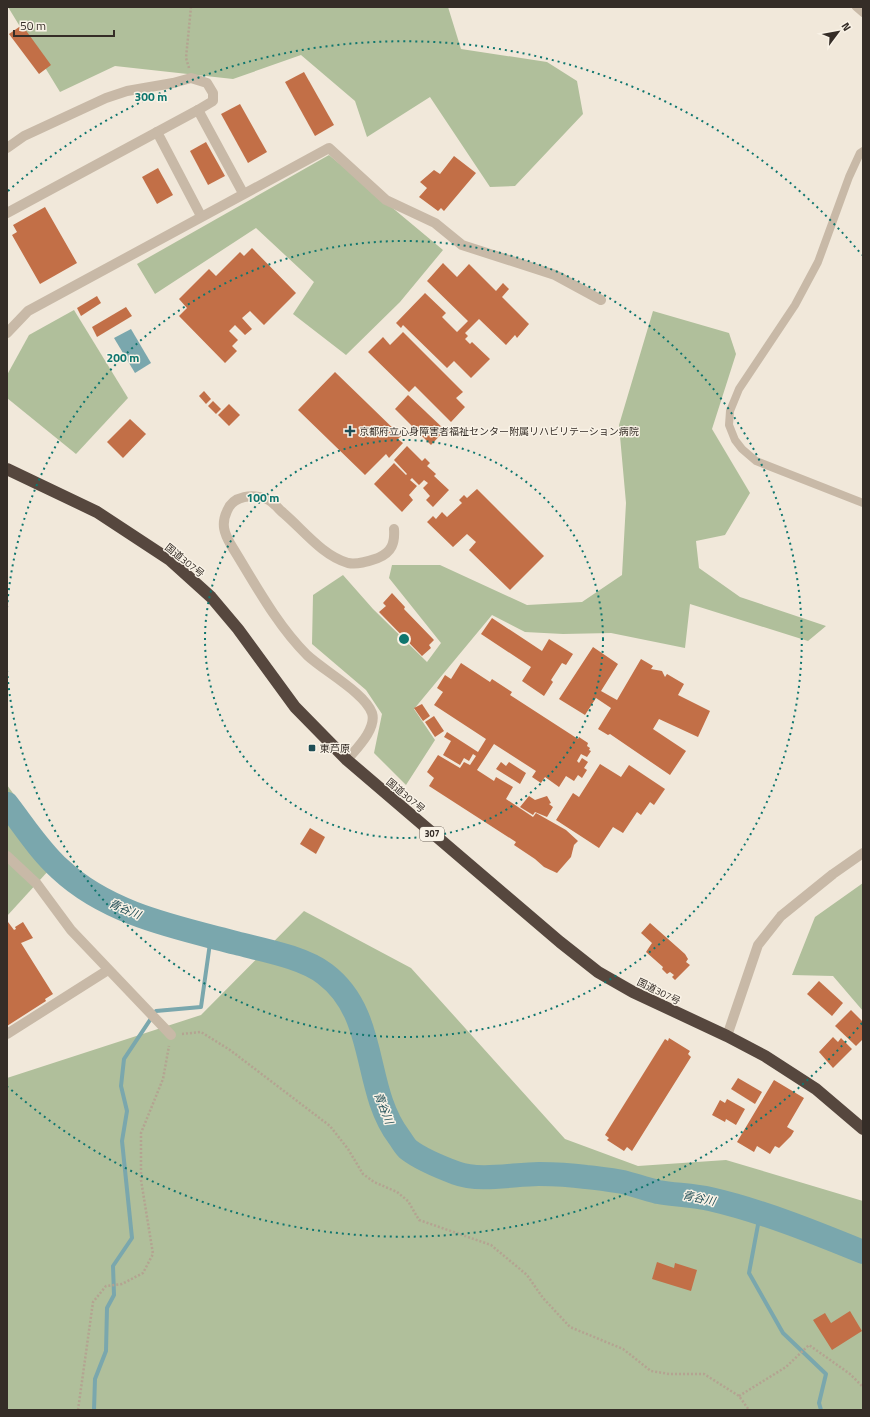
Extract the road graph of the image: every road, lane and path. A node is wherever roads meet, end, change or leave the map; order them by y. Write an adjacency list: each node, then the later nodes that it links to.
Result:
1 (191, 7): 4 (path)
2 (856, 7): 3 (lane)
3 (863, 13)
4 (191, 78): 5 (street); 7 (street)
5 (198, 110): 6 (street); 9 (street)
6 (157, 132): 10 (street); 11 (street)
7 (7, 148)
8 (863, 151): 15 (lane)
9 (243, 193): 11 (street); 12 (street)
10 (7, 213)
11 (201, 216): 13 (street)
12 (601, 300)
13 (7, 333)
14 (7, 470): 17 (highway, 国道307号 / 307)
15 (863, 503)
16 (394, 529): 17 (street)
17 (347, 760): 23 (highway, 国道307号 / 307)
18 (863, 853): 23 (street)
19 (7, 856): 20 (street)
20 (108, 970): 21 (street); 22 (street)
21 (7, 1034)
22 (171, 1035): 26 (path); 27 (path)
23 (727, 1036): 24 (highway, 国道307号 / 307)
24 (863, 1129)
25 (863, 1387): 26 (path)
26 (739, 1396): 28 (path)
27 (78, 1410)
28 (749, 1410)

